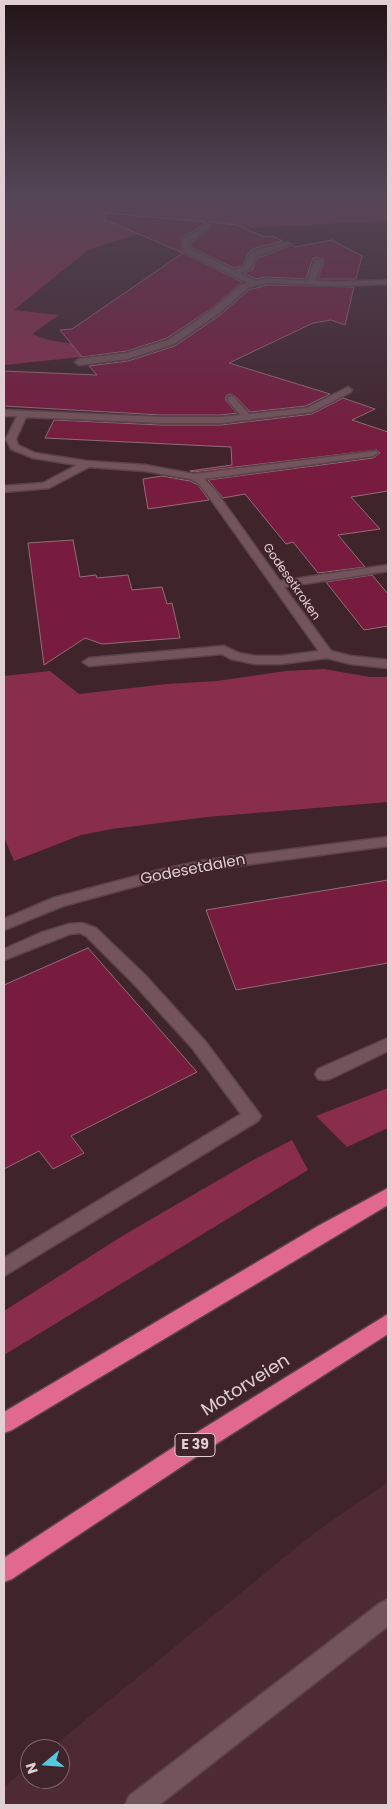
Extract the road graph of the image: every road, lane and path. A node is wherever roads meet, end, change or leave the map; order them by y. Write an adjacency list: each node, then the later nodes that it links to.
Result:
1 (244, 276): 3 (street)
2 (314, 276): 5 (street)
3 (255, 282): 5 (street); 6 (street)
4 (388, 282): 5 (street)
5 (312, 283)
6 (79, 362)
7 (348, 390): 11 (street)
8 (231, 399): 11 (street)
9 (4, 413): 10 (street)
10 (23, 414): 11 (street); 13 (street)
11 (248, 418)
12 (373, 453): 14 (street)
13 (87, 464): 14 (street); 15 (street)
14 (194, 477): 17 (street, Godesetkroken)
15 (4, 489)
16 (388, 568): 17 (street)
17 (277, 585): 18 (street, Godesetkroken)
18 (327, 654): 19 (street); 20 (street)
19 (89, 662)
20 (388, 664)
21 (388, 841): 22 (street, Godesetdalen)
22 (4, 925)
23 (4, 955): 27 (street)
24 (388, 1044): 25 (street)
25 (324, 1074)
26 (388, 1196): 29 (highway)
27 (4, 1268)
28 (388, 1323): 30 (highway, Motorveien / E 39)
29 (4, 1423)
30 (4, 1571)
31 (388, 1611): 32 (street)
32 (138, 1805)

